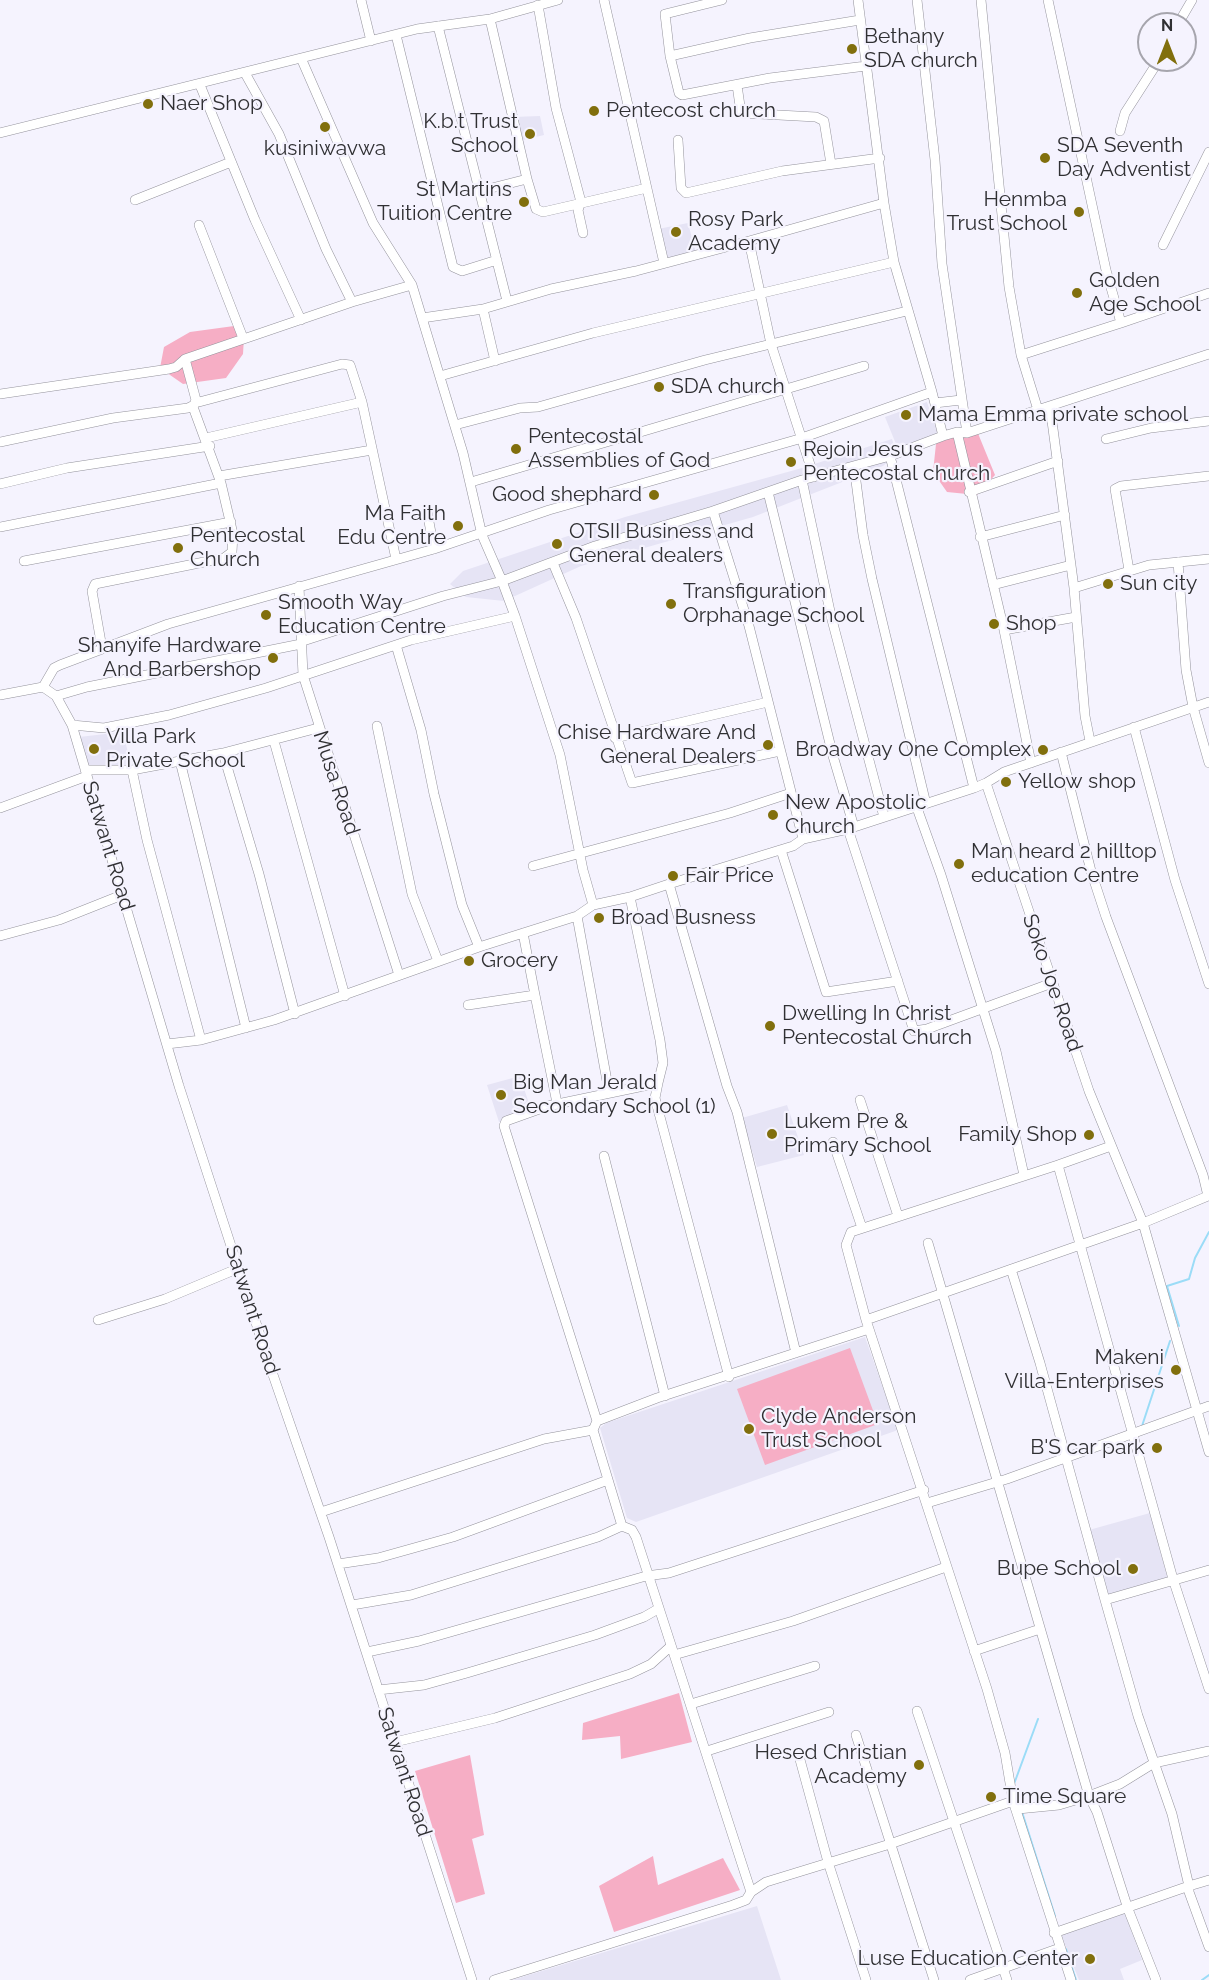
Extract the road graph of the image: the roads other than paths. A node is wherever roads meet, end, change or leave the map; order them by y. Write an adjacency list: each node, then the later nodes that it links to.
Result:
1 (362, 0): 14 (street)
2 (558, 0): 9 (street)
3 (604, 0): 30 (street)
4 (722, 0): 15 (street)
5 (858, 0): 11 (street)
6 (917, 0): 63 (street)
7 (981, 0): 55 (street)
8 (1048, 0): 51 (street)
9 (538, 5): 10 (street); 33 (street)
10 (490, 19): 12 (street); 29 (street)
11 (860, 20): 15 (street); 17 (street)
12 (438, 26): 13 (street); 31 (street)
13 (396, 35): 14 (street); 39 (street)
14 (371, 41): 16 (street)
15 (670, 56): 21 (street)
16 (301, 58): 19 (street); 42 (street)
17 (866, 66): 21 (street); 26 (street)
18 (1151, 72): 22 (street)
19 (245, 73): 20 (street); 46 (street)
20 (200, 85): 23 (street); 27 (street)
21 (737, 85): 28 (street)
22 (1120, 131)
23 (0, 133)
24 (678, 140): 28 (street)
25 (1209, 152): 38 (street)
26 (880, 158): 28 (street); 34 (street)
27 (231, 162): 32 (street); 50 (street)
28 (831, 164)
29 (527, 179): 31 (street); 33 (street)
30 (647, 188): 33 (street); 41 (street)
31 (480, 191): 39 (street)
32 (135, 200)
33 (581, 202): 36 (street)
34 (884, 203): 37 (street); 40 (street)
35 (199, 225): 52 (street)
36 (583, 233)
37 (749, 241): 41 (street); 43 (street)
38 (1163, 245)
39 (497, 260): 45 (street)
40 (894, 262): 43 (street); 48 (street)
41 (664, 263): 45 (street)
42 (412, 285): 46 (street); 49 (street)
43 (760, 293): 53 (street); 57 (street)
44 (1209, 293): 51 (street)
45 (507, 301): 47 (street)
46 (352, 302): 50 (street)
47 (483, 309): 49 (street); 57 (street)
48 (907, 311): 53 (street); 61 (street)
49 (422, 318): 59 (street)
50 (301, 320): 52 (street)
51 (1121, 323): 55 (street)
52 (243, 338): 56 (street)
53 (771, 344): 60 (street); 70 (street)
54 (1209, 354): 67 (street)
55 (1021, 355): 68 (street)
56 (185, 360): 62 (street); 65 (street)
57 (495, 361): 59 (street)
58 (864, 366): 60 (street)
59 (440, 376): 70 (street)
60 (785, 391): 73 (street); 85 (street)
61 (932, 392): 66 (street); 73 (street)
62 (0, 394)
63 (961, 400): 66 (street); 71 (street)
64 (362, 402): 65 (street); 76 (street); 77 (street)
65 (195, 403): 75 (street); 76 (street)
66 (935, 403): 72 (street)
67 (1050, 406): 68 (street); 79 (street)
68 (1038, 410): 71 (street)
69 (1209, 421): 74 (street)
70 (455, 425): 85 (street)
71 (962, 432): 72 (street); 88 (street)
72 (944, 436): 78 (street)
73 (799, 439): 82 (street); 94 (street)
74 (1106, 439)
75 (0, 441)
76 (208, 442): 83 (street); 86 (street)
77 (372, 450): 83 (street); 97 (street)
78 (890, 456): 80 (street); 137 (street)
79 (1058, 460): 88 (street); 91 (street)
80 (854, 466): 82 (street); 139 (street)
81 (1209, 476): 103 (street)
82 (814, 477): 84 (street)
83 (220, 480): 92 (street); 93 (street)
84 (802, 480): 87 (street); 142 (street)
85 (471, 482): 94 (street)
86 (0, 484)
87 (768, 492): 90 (street); 143 (street)
88 (969, 492): 95 (street)
89 (428, 511): 96 (street)
90 (713, 511): 101 (street); 118 (street)
91 (1065, 516): 95 (street); 102 (street)
92 (231, 522): 99 (street); 113 (street)
93 (0, 526)
94 (482, 535): 96 (street); 104 (street)
95 (980, 537): 105 (street)
96 (435, 549): 97 (street)
97 (396, 559): 106 (street)
98 (1209, 559): 100 (street)
99 (24, 561)
100 (1178, 562): 103 (street); 120 (street)
101 (553, 563): 104 (street); 125 (street)
102 (1071, 565): 105 (street); 107 (street)
103 (1129, 570): 107 (street)
104 (502, 581): 108 (street); 111 (street)
105 (993, 585): 110 (street)
106 (299, 586): 111 (street, Musa Road); 113 (street)
107 (1074, 588): 109 (street)
108 (515, 616): 112 (street); 146 (street)
109 (1076, 617): 110 (street); 127 (street)
110 (1004, 630): 132 (street)
111 (302, 643): 114 (street, Musa Road); 117 (street)
112 (396, 645): 114 (street); 155 (street)
113 (102, 648): 115 (street)
114 (303, 675): 121 (street); 124 (street, Musa Road)
115 (43, 687): 116 (street); 117 (street, Satwant Road)
116 (0, 696)
117 (56, 696): 121 (street, Satwant Road)
118 (768, 702): 125 (street); 128 (street)
119 (1209, 702): 120 (street)
120 (1193, 707): 123 (street); 133 (street)
121 (72, 725): 135 (street, Satwant Road)
122 (377, 726): 156 (street)
123 (1134, 727): 127 (street); 160 (street)
124 (318, 728): 126 (street); 157 (street, Musa Road)
125 (615, 738): 128 (street)
126 (274, 741): 130 (street); 162 (street)
127 (1090, 741): 129 (street)
128 (780, 751): 138 (street)
129 (1061, 752): 132 (street); 179 (street)
130 (223, 753): 131 (street); 165 (street)
131 (180, 761): 134 (street); 166 (street)
132 (1031, 763): 136 (street)
133 (1209, 763)
134 (132, 770): 135 (street); 167 (street)
135 (86, 773): 140 (street); 149 (street, Satwant Road)
136 (986, 783): 137 (street); 159 (street, Soko Joe Road)
137 (974, 788): 139 (street)
138 (791, 793): 144 (street); 146 (street)
139 (926, 804): 141 (street)
140 (0, 808)
141 (917, 808): 142 (street); 164 (street)
142 (884, 817): 143 (street)
143 (851, 828): 144 (street); 158 (street)
144 (803, 839): 145 (street)
145 (781, 850): 148 (street); 158 (street)
146 (579, 853): 147 (street); 151 (street)
147 (533, 866)
148 (669, 884): 150 (street); 188 (street)
149 (122, 895): 154 (street); 168 (street, Satwant Road)
150 (630, 897): 151 (street); 169 (street)
151 (593, 906): 152 (street)
152 (577, 916): 153 (street); 170 (street)
153 (523, 933): 155 (street); 161 (street)
154 (0, 936)
155 (479, 947): 156 (street)
156 (438, 961): 157 (street)
157 (399, 975): 162 (street)
158 (898, 981): 164 (street)
159 (1052, 983): 164 (street); 174 (street, Soko Joe Road)
160 (1209, 984)
161 (536, 995): 163 (street); 172 (street)
162 (345, 996): 165 (street)
163 (468, 1005)
164 (983, 1010): 177 (street)
165 (295, 1014): 166 (street)
166 (246, 1028): 167 (street)
167 (201, 1040): 168 (street)
168 (167, 1044): 183 (street, Satwant Road)
169 (658, 1083): 170 (street); 189 (street)
170 (609, 1092): 172 (street)
171 (860, 1100): 178 (street)
172 (557, 1103): 193 (street)
173 (833, 1142): 180 (street)
174 (1111, 1146): 176 (street); 179 (street, Soko Joe Road)
175 (604, 1156): 190 (street)
176 (1058, 1165): 177 (street); 182 (street)
177 (1024, 1174): 178 (street)
178 (898, 1216): 180 (street)
179 (1143, 1224): 182 (street); 192 (street, Soko Joe Road)
180 (862, 1228): 187 (street)
181 (928, 1243): 185 (street)
182 (1080, 1244): 184 (street); 194 (street)
183 (238, 1268): 186 (street); 201 (street, Satwant Road)
184 (1011, 1269): 185 (street); 196 (street)
185 (942, 1292): 187 (street); 198 (street)
186 (98, 1320)
187 (868, 1324): 188 (street); 199 (street)
188 (796, 1353): 189 (street)
189 (729, 1377): 190 (street)
190 (665, 1396): 193 (street)
191 (1209, 1406): 192 (street)
192 (1196, 1410): 194 (street); 195 (street, Soko Joe Road)
193 (595, 1426): 197 (street); 201 (street)
194 (1133, 1433): 196 (street); 207 (street)
195 (1209, 1452)
196 (1065, 1458): 198 (street); 208 (street)
197 (608, 1480): 202 (street); 203 (street)
198 (996, 1482): 200 (street); 211 (street)
199 (924, 1490): 200 (street); 206 (street)
200 (927, 1503): 204 (street)
201 (321, 1512): 203 (street, Satwant Road)
202 (622, 1526): 206 (street); 209 (street)
203 (338, 1564): 209 (street, Satwant Road)
204 (946, 1567): 212 (street); 213 (street)
205 (1209, 1570): 207 (street)
206 (646, 1576): 210 (street); 214 (street)
207 (1173, 1580): 208 (street); 216 (street)
208 (1105, 1600): 226 (street)
209 (352, 1605): 214 (street, Satwant Road)
210 (658, 1609): 212 (street); 217 (street)
211 (1040, 1629): 213 (street); 227 (street)
212 (672, 1651): 218 (street); 222 (street)
213 (974, 1651): 228 (street)
214 (367, 1652): 217 (street, Satwant Road)
215 (815, 1665): 218 (street)
216 (1209, 1689)
217 (378, 1690): 222 (street, Satwant Road)
218 (691, 1704): 223 (street)
219 (917, 1711): 229 (street)
220 (829, 1712): 223 (street)
221 (856, 1735): 230 (street)
222 (394, 1742): 240 (street, Satwant Road)
223 (707, 1751): 234 (street)
224 (1209, 1751): 226 (street)
225 (799, 1756): 231 (street)
226 (1154, 1763): 227 (street); 233 (street)
227 (1089, 1796): 228 (street); 235 (street)
228 (1015, 1805): 229 (street); 236 (street)
229 (956, 1820): 230 (street); 239 (street)
230 (890, 1844): 231 (street); 243 (street)
231 (828, 1862): 234 (street); 242 (street)
232 (1209, 1880): 233 (street)
233 (1189, 1886): 235 (street); 237 (street)
234 (751, 1892): 241 (street)
235 (1128, 1909): 236 (street); 247 (street)
236 (1054, 1933): 238 (street)
237 (1209, 1947)
238 (1060, 1948): 239 (street); 246 (street)
239 (1004, 1969): 244 (street); 245 (street)
240 (472, 1980)
241 (494, 1980)
242 (866, 1980)
243 (934, 1980)
244 (970, 1980)
245 (1007, 1980)
246 (1071, 1980)
247 (1156, 1980)

